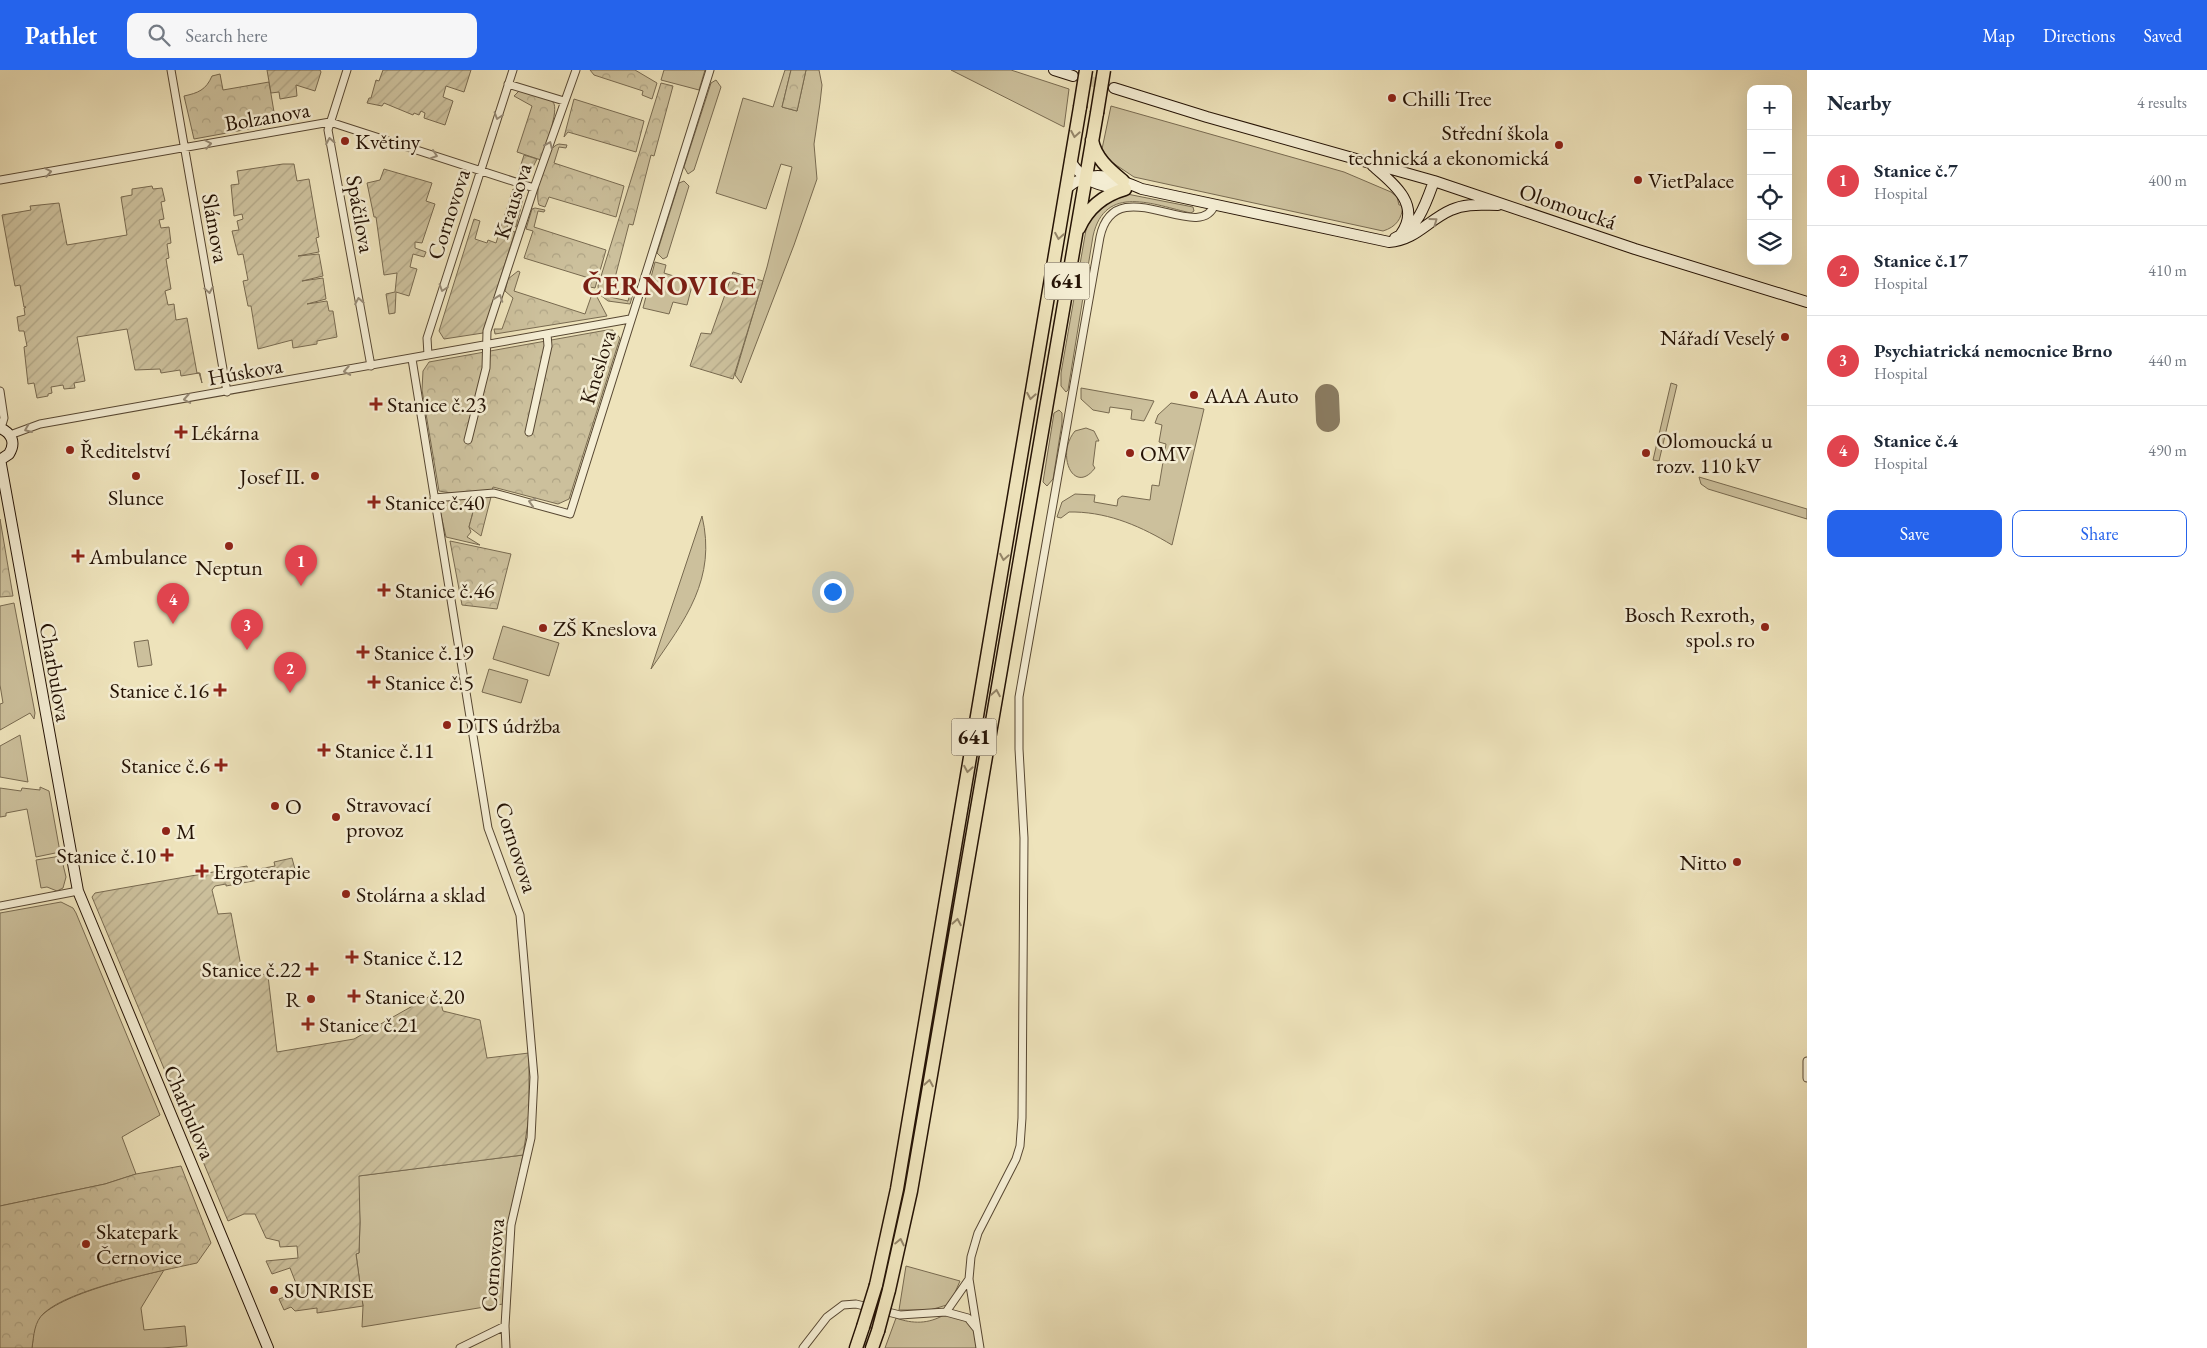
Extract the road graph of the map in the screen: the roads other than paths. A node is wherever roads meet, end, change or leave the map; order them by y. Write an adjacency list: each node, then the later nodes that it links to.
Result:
1 (171, 70): 15 (street, Slámova)
2 (347, 70): 13 (street, Spáčilova)
3 (513, 70): 10 (street, Cornovova)
4 (576, 70): 12 (street, Krausova)
5 (1054, 70): 9 (main road)
6 (1086, 70): 16 (highway, 641, one-way to 16, bridge)
7 (1104, 70): 14 (highway, 641, bridge)
8 (710, 72): 31 (street, Kneslova)
9 (1073, 76)
10 (508, 84): 12 (street); 18 (street, Cornovova, one-way to 18)
11 (1114, 88): 17 (main road, Olomoucká)
12 (564, 101): 23 (street, Krausova, one-way to 12)
13 (330, 122): 15 (street, Bolzanova, one-way to 13); 18 (street, Bolzanova, one-way to 18); 36 (street, Spáčilova, one-way to 13)
14 (1092, 140): 19 (highway, 641); 22 (highway)
15 (185, 149): 20 (street, Bolzanova, one-way to 15); 38 (street, Slámova, one-way to 38)
16 (1070, 162): 19 (main road); 24 (highway, 641)
17 (1368, 163): 21 (main road, Olomoucká); 27 (main road)
18 (480, 170): 23 (street, Bolzanova); 34 (street, Cornovova, one-way to 34)
19 (1085, 177): 22 (main road); 24 (main road); 28 (highway, 641)
20 (0, 180)
21 (1434, 181): 26 (main road, Olomoucká); 27 (main road)
22 (1124, 185): 25 (main road); 28 (highway)
23 (534, 188): 33 (street, Krausova, one-way to 23)
24 (1067, 188): 56 (highway, 641, one-way to 56, bridge)
25 (1215, 204): 29 (main road); 48 (street)
26 (1509, 206): 29 (main road, one-way to 26); 30 (main road, Olomoucká)
27 (1399, 237): 29 (main road)
28 (1074, 240): 57 (highway, 641, one-way to 28, bridge)
29 (1374, 240)
30 (1807, 302)
31 (630, 319): 32 (street, Húskova); 43 (street, Kneslova, one-way to 43)
32 (547, 334): 33 (street, Húskova); 40 (street)
33 (487, 344): 34 (street, Húskova); 41 (street)
34 (428, 355): 35 (street, Húskova)
35 (412, 358): 36 (street, Húskova); 43 (street, Cornovova)
36 (371, 366): 38 (street, Húskova, one-way to 38)
37 (0, 391): 39 (street)
38 (227, 392): 39 (street, Húskova, one-way to 39)
39 (4, 431): 42 (main road, Charbulova)
40 (529, 432)
41 (468, 440)
42 (0, 460): 44 (main road, Charbulova)
43 (434, 498): 50 (street, Cornovova)
44 (78, 891): 45 (street); 52 (main road, Charbulova)
45 (0, 906)
46 (1807, 1061): 47 (street)
47 (1807, 1078)
48 (969, 1279): 49 (street); 51 (street)
49 (946, 1312): 51 (street); 55 (street)
50 (505, 1326): 53 (street); 54 (street, Cornovova)
51 (977, 1328): 58 (street)
52 (268, 1348)
53 (460, 1348)
54 (506, 1348)
55 (803, 1348)
56 (856, 1348)
57 (872, 1348)
58 (980, 1348)

